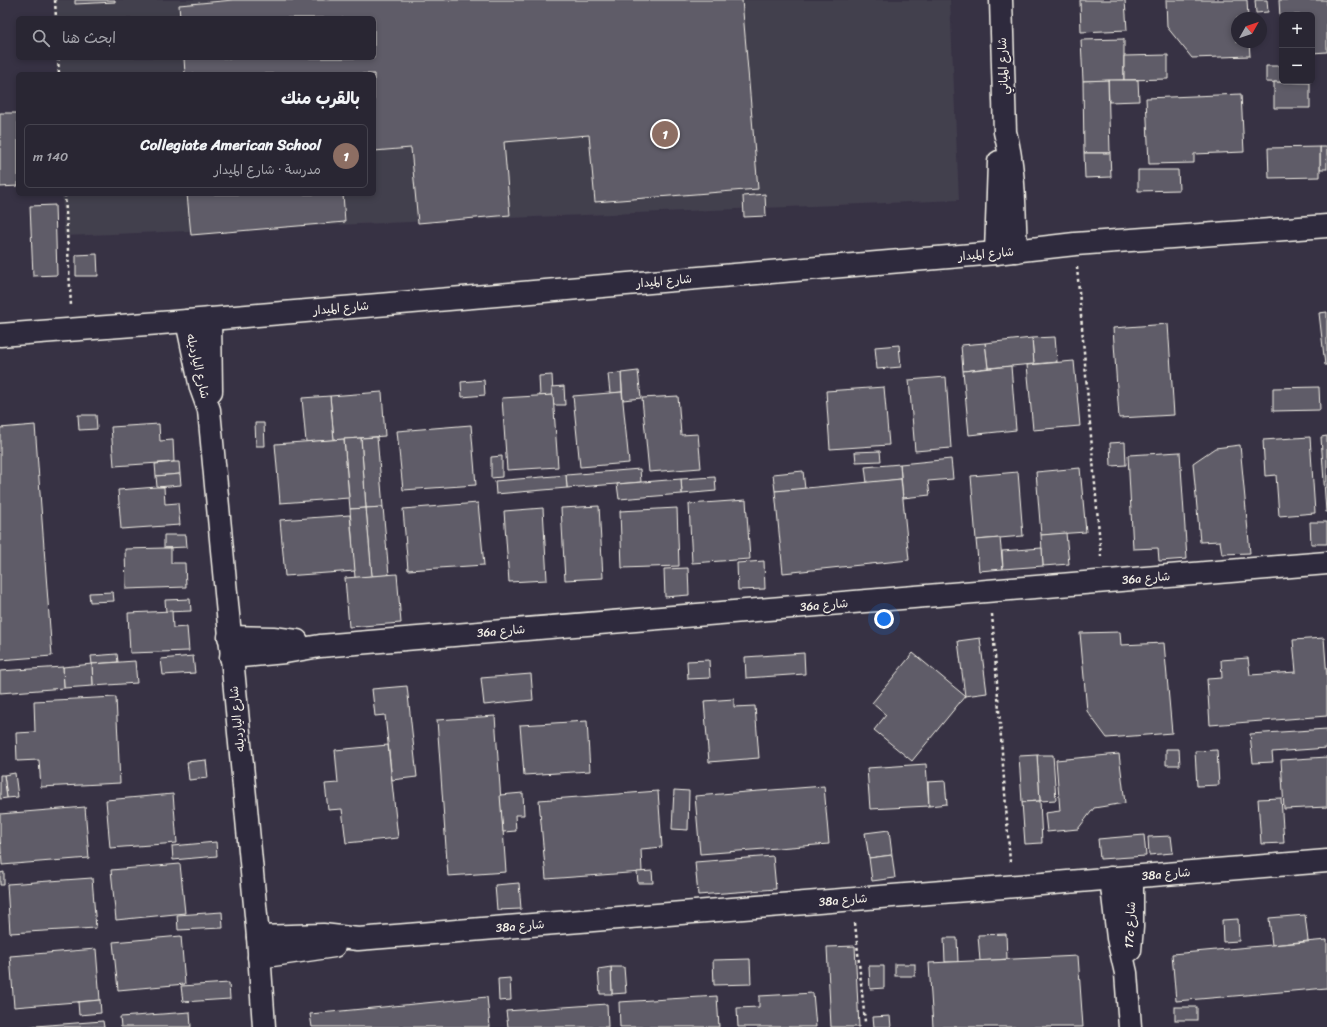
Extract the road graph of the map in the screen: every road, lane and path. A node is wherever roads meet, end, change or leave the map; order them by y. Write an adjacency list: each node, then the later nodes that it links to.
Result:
1 (55, 0): 3 (path)
2 (1001, 0): 9 (street, شارع المياني)
3 (56, 16)
4 (58, 60): 5 (path)
5 (59, 72)
6 (65, 196): 12 (path)
7 (1327, 226): 8 (street, شارع الميدار)
8 (1075, 244): 9 (street, شارع الميدار); 16 (path)
9 (1006, 252): 10 (street, شارع الميدار)
10 (210, 319): 11 (street, شارع الميدار); 14 (street, شارع اليارديله)
11 (187, 321): 12 (street, شارع الميدار); 14 (street, شارع اليارديله)
12 (72, 329): 13 (street, شارع الميدار)
13 (0, 335)
14 (208, 410): 18 (street, شارع اليارديله)
15 (1327, 563): 16 (street, 36a شارع)
16 (1104, 582): 17 (street, 36a شارع)
17 (991, 591): 18 (street, 36a شارع); 21 (path)
18 (230, 647): 23 (street, شارع اليارديله)
19 (1327, 861): 20 (street, 38a شارع)
20 (1121, 877): 21 (street, 38a شارع); 26 (street, 17c شارع)
21 (1012, 886): 22 (street, 38a شارع)
22 (853, 899): 23 (street, 38a شارع); 24 (path)
23 (259, 947): 25 (street, شارع اليارديله)
24 (865, 1022)
25 (264, 1027)
26 (1130, 1027)

